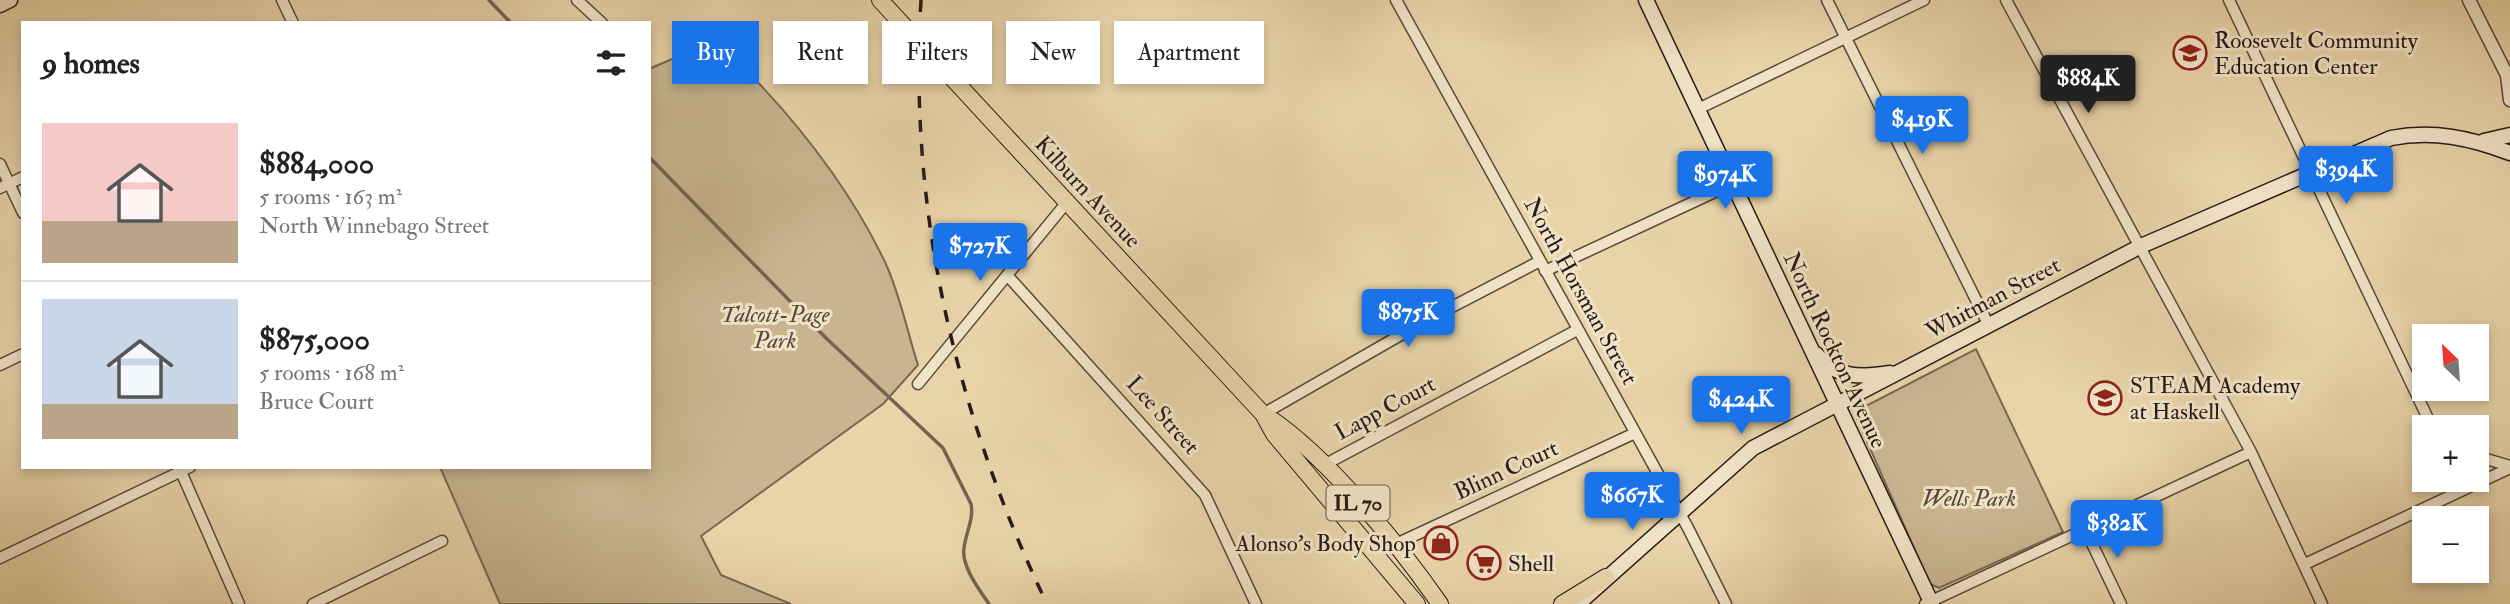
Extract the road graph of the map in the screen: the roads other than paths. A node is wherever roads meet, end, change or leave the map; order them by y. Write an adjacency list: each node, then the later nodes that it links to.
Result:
1 (10, 0): 12 (main road)
2 (282, 0): 13 (street)
3 (577, 0): 14 (street)
4 (880, 0): 27 (main road, Kilburn Avenue / IL 70)
5 (1396, 0): 30 (street, North Horsman Street)
6 (1646, 0): 18 (main road, North Rockton Avenue)
7 (1828, 0): 15 (street)
8 (1924, 0): 15 (street)
9 (2006, 0): 29 (street)
10 (2229, 0): 23 (street)
11 (2469, 0): 16 (street)
12 (0, 5)
13 (292, 21)
14 (600, 21)
15 (1845, 38): 18 (street); 32 (street)
16 (2508, 76): 17 (street)
17 (2510, 100)
18 (1698, 109): 25 (main road, North Rockton Avenue)
19 (2510, 135): 20 (main road, Whitman Street)
20 (2479, 142): 21 (main road, Whitman Street); 23 (main road, Whitman Street)
21 (2510, 153)
22 (0, 164): 26 (street)
23 (2312, 170): 29 (main road, Whitman Street); 41 (street)
24 (21, 178): 26 (street)
25 (1732, 184): 30 (street); 34 (main road, North Rockton Avenue)
26 (4, 186): 28 (street)
27 (1067, 202): 31 (street); 40 (main road, Kilburn Avenue / IL 70)
28 (21, 210)
29 (2141, 246): 32 (main road, Whitman Street); 43 (street)
30 (1543, 266): 33 (street, North Horsman Street); 40 (street)
31 (1007, 275): 38 (street); 60 (street, Lee Street)
32 (1989, 326): 37 (main road, Whitman Street)
33 (1577, 330): 42 (street, North Horsman Street); 45 (street, Lapp Court)
34 (1806, 342): 37 (main road); 39 (main road, North Rockton Avenue)
35 (21, 355): 36 (street)
36 (0, 365)
37 (1902, 372): 39 (main road, Whitman Street)
38 (918, 384)
39 (1836, 406): 50 (main road, Whitman Street); 57 (main road, North Rockton Avenue)
40 (1263, 414): 45 (main road, Kilburn Avenue / IL 70); 61 (main road, Kilburn Avenue / IL 70)
41 (2426, 415)
42 (1635, 433): 50 (street, North Horsman Street); 53 (street, Blinn Court)
43 (2251, 452): 51 (street); 55 (street)
44 (2489, 460): 46 (street)
45 (1324, 465): 53 (main road, Kilburn Avenue / IL 70)
46 (2510, 467): 48 (street)
47 (183, 469): 54 (street); 58 (street)
48 (2489, 477)
49 (2458, 492): 55 (street)
50 (1680, 513): 56 (main road, Whitman Street); 65 (street, North Horsman Street)
51 (2085, 529): 57 (street); 66 (street)
52 (442, 541): 59 (street)
53 (1396, 544): 62 (main road, Kilburn Avenue / IL 70)
54 (0, 558)
55 (2305, 564): 67 (street)
56 (1606, 577): 63 (main road); 64 (main road, Whitman Street)
57 (1929, 603)
58 (239, 604)
59 (313, 604)
60 (1256, 604)
61 (1418, 604)
62 (1440, 604)
63 (1562, 604)
64 (1578, 604)
65 (1726, 604)
66 (2121, 604)
67 (2322, 604)

